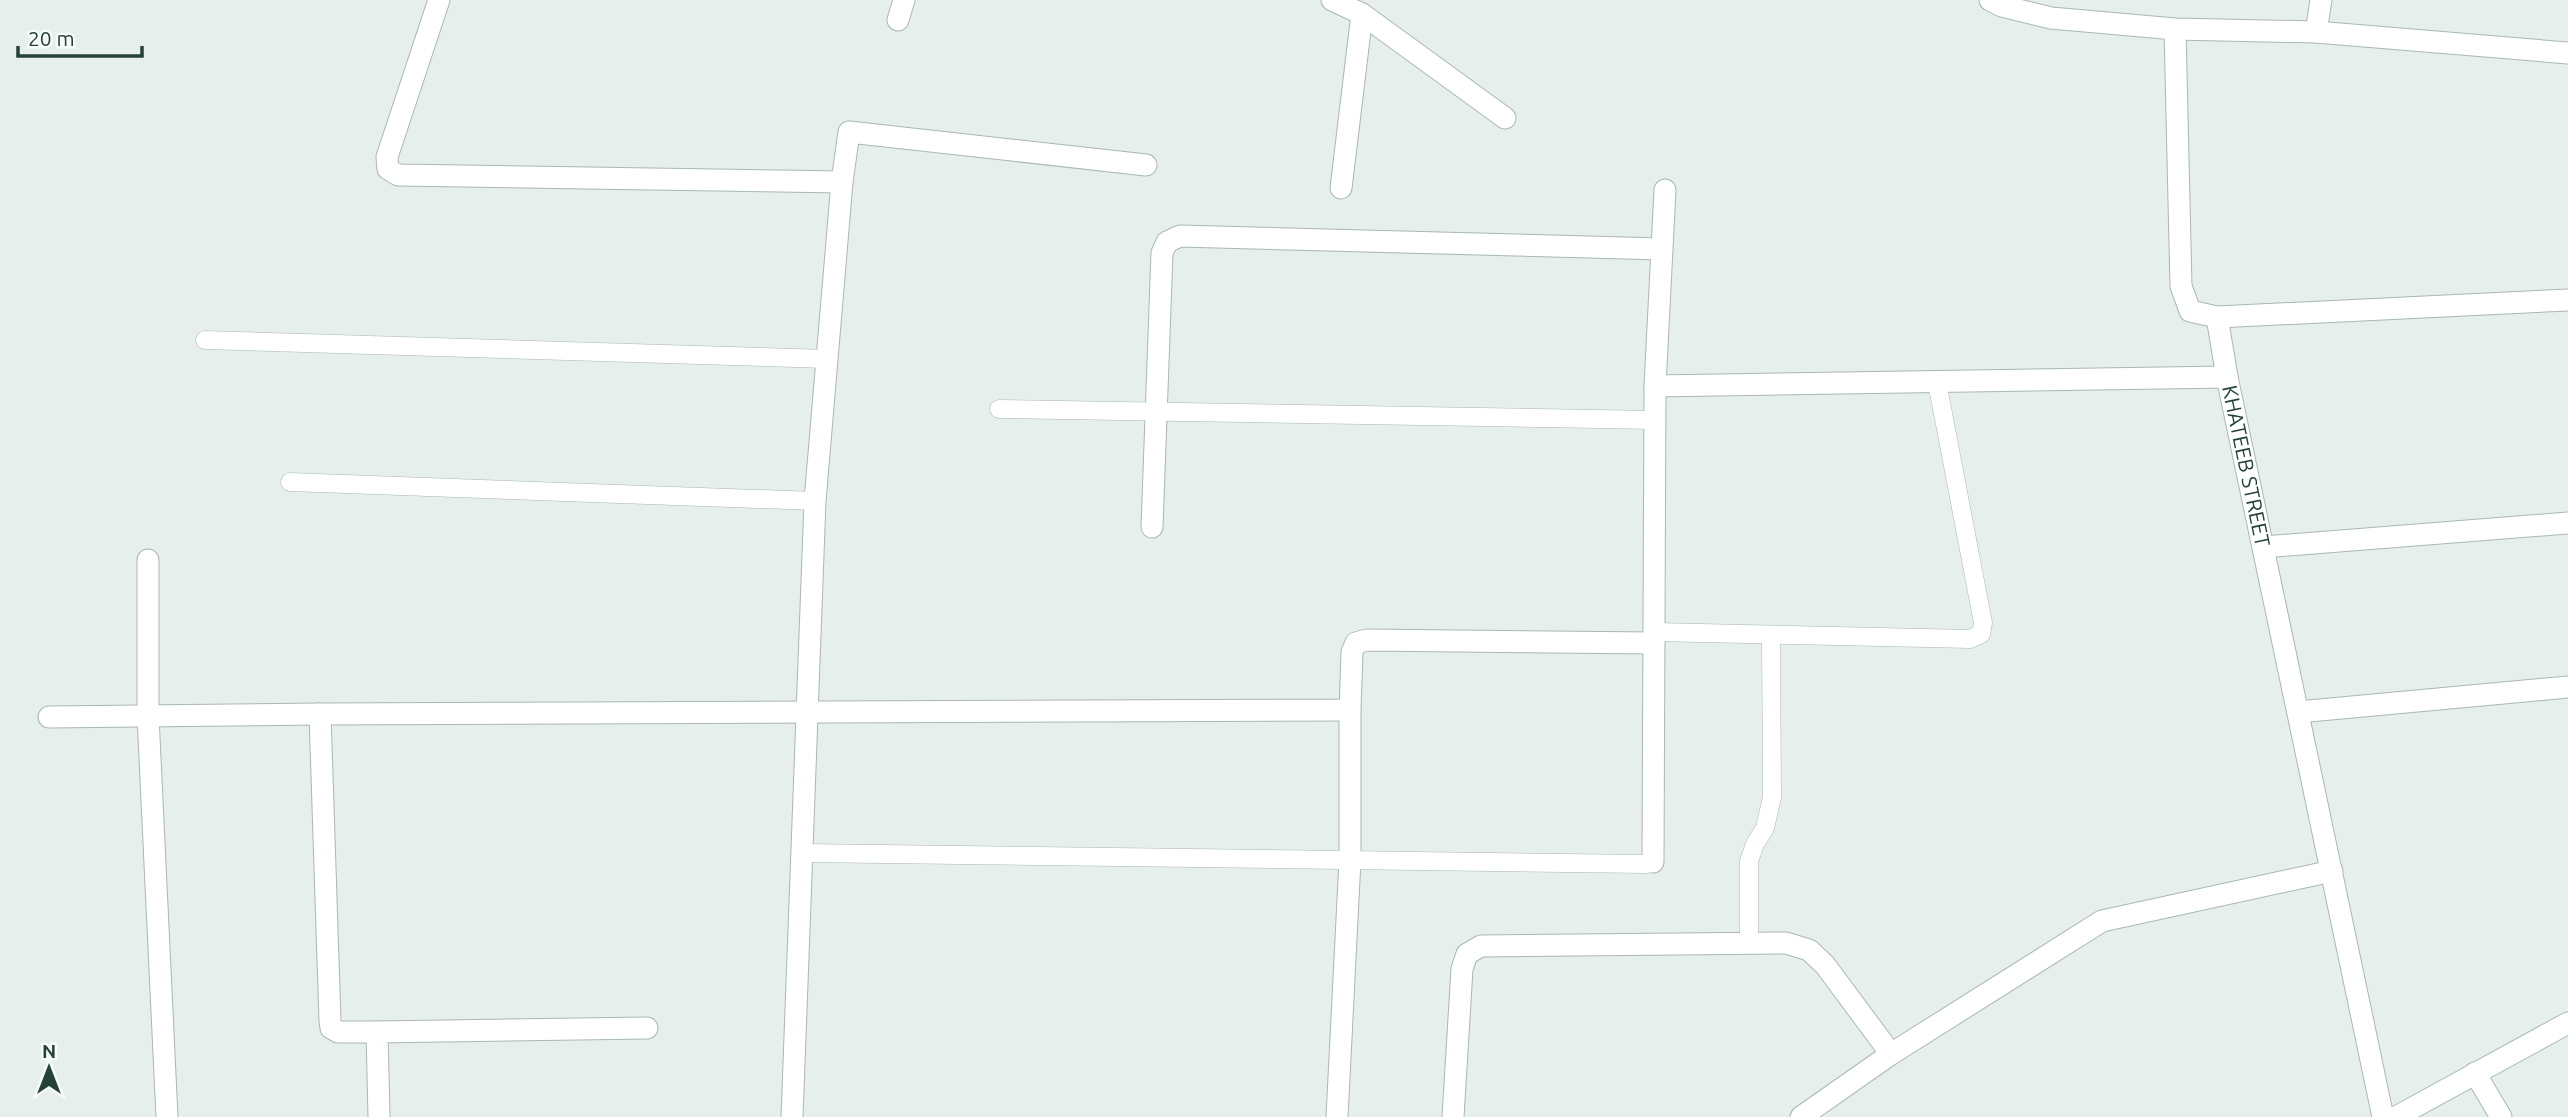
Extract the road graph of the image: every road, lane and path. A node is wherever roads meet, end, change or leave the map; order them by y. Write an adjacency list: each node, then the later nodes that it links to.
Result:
1 (439, 0): 11 (street)
2 (1332, 0): 5 (street)
3 (1990, 0): 6 (street)
4 (2321, 0): 7 (street)
5 (1362, 14): 9 (street); 12 (street)
6 (2175, 29): 7 (street); 16 (street)
7 (2316, 32): 8 (street)
8 (2568, 53)
9 (1505, 118)
10 (1146, 165): 11 (street)
11 (842, 182): 18 (street)
12 (1341, 188)
13 (1665, 190): 14 (street)
14 (1662, 249): 21 (street); 23 (street)
15 (2568, 300): 16 (street)
16 (2217, 317): 19 (street)
17 (205, 340): 18 (lane)
18 (827, 359): 26 (street)
19 (2227, 377): 20 (street, KHATEEB STREET); 29 (street, KHATEEB STREET)
20 (1937, 382): 21 (street, KHATEEB STREET); 31 (lane)
21 (1654, 386): 24 (street)
22 (999, 409): 23 (lane)
23 (1156, 412): 24 (lane); 28 (street)
24 (1654, 420): 32 (street)
25 (290, 482): 26 (lane)
26 (815, 501): 35 (street)
27 (2568, 523): 29 (street)
28 (1152, 527)
29 (2263, 547): 36 (street, KHATEEB STREET)
30 (148, 560): 38 (street)
31 (1771, 635): 32 (lane); 44 (lane)
32 (1654, 637): 34 (street); 42 (street)
33 (2568, 687): 36 (street)
34 (1350, 710): 35 (street); 41 (street)
35 (806, 711): 37 (street); 40 (street)
36 (2298, 712): 43 (street, KHATEEB STREET)
37 (320, 714): 38 (street); 47 (street)
38 (148, 716): 39 (street); 50 (street)
39 (49, 717)
40 (803, 853): 41 (lane); 52 (street)
41 (1350, 860): 42 (lane); 53 (street)
42 (1653, 862)
43 (2332, 871): 48 (street); 56 (street, KHATEEB STREET)
44 (1749, 944): 48 (street); 54 (street)
45 (2568, 1023): 49 (street)
46 (647, 1028): 47 (street)
47 (377, 1032): 51 (street)
48 (1891, 1054): 55 (street)
49 (2476, 1073): 57 (street); 58 (street)
50 (167, 1117)
51 (379, 1117)
52 (792, 1117)
53 (1337, 1117)
54 (1452, 1117)
55 (1801, 1117)
56 (2383, 1117)
57 (2396, 1117)
58 (2501, 1117)

